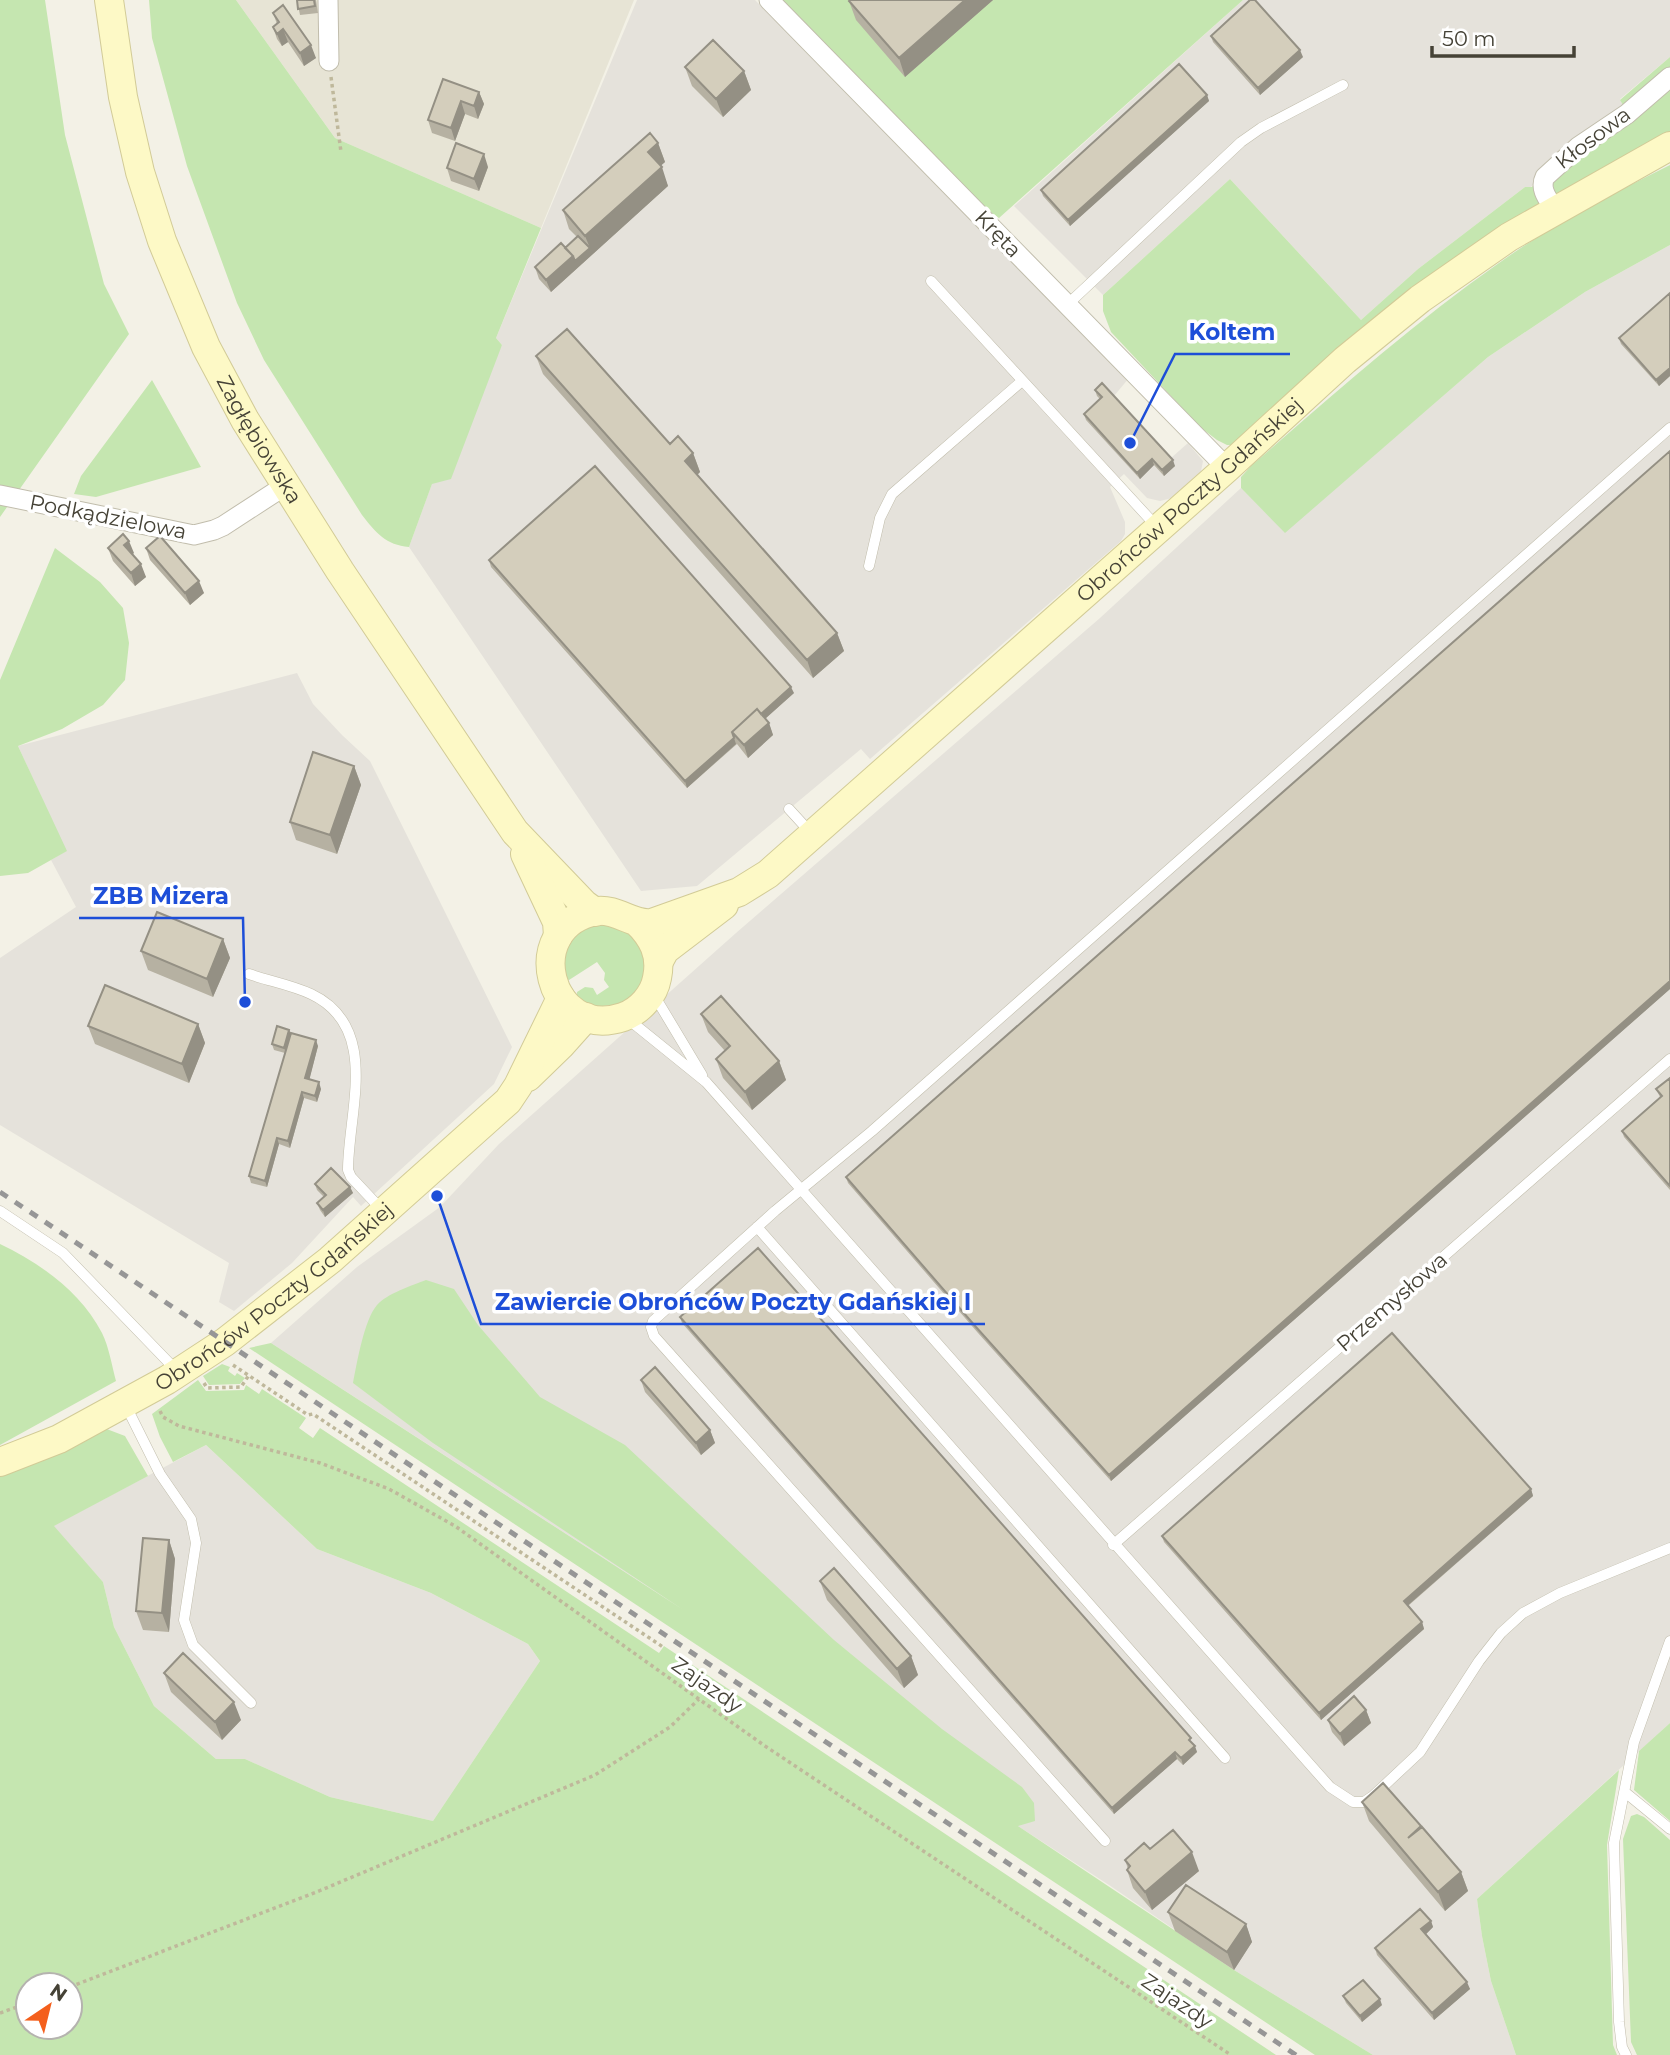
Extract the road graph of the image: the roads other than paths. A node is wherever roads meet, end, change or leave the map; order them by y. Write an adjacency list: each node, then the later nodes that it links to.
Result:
1 (109, 0): 14 (main road, Zagłębiowska)
2 (328, 0): 4 (street)
3 (769, 0): 10 (street, Kręta)
4 (329, 61)
5 (1670, 77): 8 (street, Kłosowa)
6 (1343, 85): 10 (lane)
7 (1670, 146): 8 (main road, Obrońców Poczty Gdańskiej)
8 (1555, 210): 13 (main road, Obrońców Poczty Gdańskiej)
9 (930, 281): 11 (lane)
10 (1067, 305): 13 (street, Kręta)
11 (1022, 381): 16 (lane); 17 (lane)
12 (1670, 428): 33 (lane)
13 (1227, 468): 16 (main road, Obrońców Poczty Gdańskiej)
14 (286, 485): 15 (street, Podkądzielowa); 19 (main road, Zagłębiowska)
15 (0, 495)
16 (1158, 528): 20 (main road, Obrońców Poczty Gdańskiej)
17 (869, 566)
18 (789, 809): 20 (lane)
19 (515, 832): 22 (main road, Zagłębiowska); 24 (main road, Zagłębiowska)
20 (812, 835): 21 (main road, Obrońców Poczty Gdańskiej)
21 (739, 892): 23 (main road, Obrońców Poczty Gdańskiej); 26 (main road, Obrońców Poczty Gdańskiej)
22 (595, 912): 23 (main road); 24 (main road)
23 (636, 921): 26 (main road)
24 (558, 936): 27 (main road)
25 (249, 974): 35 (lane)
26 (657, 975): 29 (main road); 31 (lane)
27 (561, 998): 28 (main road); 32 (main road, Obrońców Poczty Gdańskiej)
28 (586, 1017): 29 (main road); 32 (main road, Obrońców Poczty Gdańskiej)
29 (621, 1018): 31 (lane)
30 (1670, 1059): 40 (lane, Przemysłowa)
31 (706, 1082): 33 (lane)
32 (518, 1086): 35 (main road, Obrońców Poczty Gdańskiej)
33 (803, 1189): 36 (lane); 40 (lane)
34 (0, 1211): 37 (lane)
35 (384, 1213): 37 (main road, Obrońców Poczty Gdańskiej)
36 (757, 1227): 44 (lane); 47 (lane)
37 (190, 1377): 38 (main road, Obrońców Poczty Gdańskiej)
38 (125, 1403): 39 (main road, Obrońców Poczty Gdańskiej); 43 (lane)
39 (0, 1462)
40 (1114, 1545): 41 (lane)
41 (1670, 1548)
42 (1670, 1641): 45 (lane)
43 (251, 1703)
44 (1225, 1758)
45 (1626, 1793): 46 (lane); 48 (lane)
46 (1670, 1829)
47 (1105, 1841)
48 (1626, 2055)

